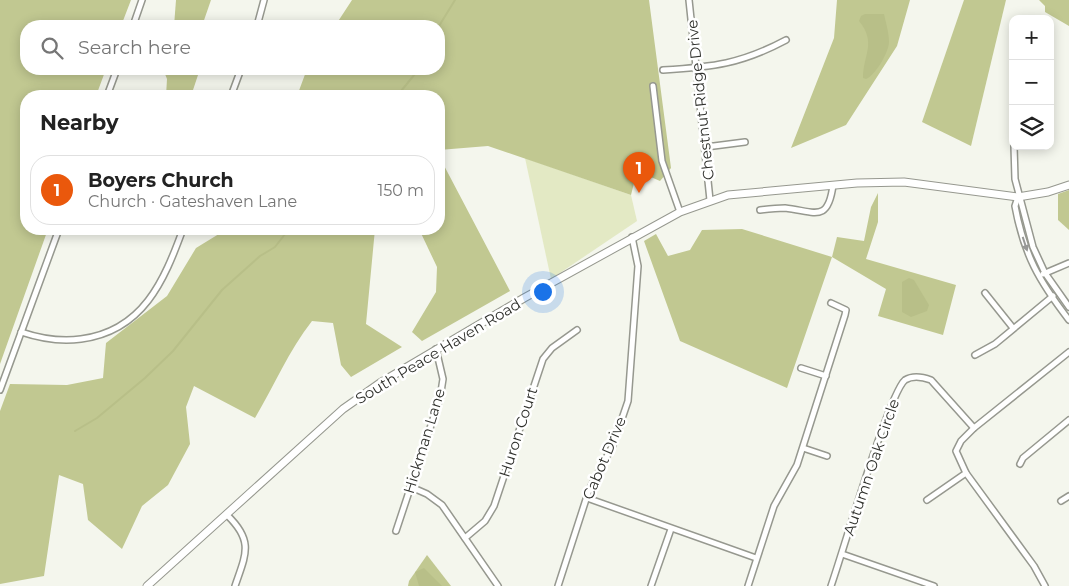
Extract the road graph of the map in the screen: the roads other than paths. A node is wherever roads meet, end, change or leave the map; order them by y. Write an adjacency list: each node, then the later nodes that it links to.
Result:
1 (142, 0): 4 (street)
2 (264, 0): 5 (street)
3 (689, 0): 7 (street, Chestnut Ridge Drive)
4 (135, 20)
5 (259, 20)
6 (786, 40): 7 (street)
7 (697, 68): 8 (street); 15 (street, Chestnut Ridge Drive)
8 (663, 70)
9 (115, 75): 12 (street)
10 (239, 75): 13 (street)
11 (653, 86): 22 (street)
12 (109, 90)
13 (233, 90)
14 (745, 142): 15 (street)
15 (706, 147): 20 (street, Chestnut Ridge Drive)
16 (1014, 150): 19 (street)
17 (833, 185): 19 (main road, South Peace Haven Road); 20 (main road, South Peace Haven Road); 21 (street)
18 (1069, 185): 19 (main road, South Peace Haven Road)
19 (1018, 197): 27 (street); 28 (street, one-way to 28)
20 (710, 200): 22 (main road, South Peace Haven Road)
21 (760, 210)
22 (680, 212): 25 (main road, South Peace Haven Road)
23 (57, 235): 37 (street)
24 (180, 235): 37 (street)
25 (632, 237): 38 (main road, South Peace Haven Road); 52 (street, Cabot Drive)
26 (1069, 263): 27 (street)
27 (1045, 273): 28 (street); 30 (street)
28 (1038, 276): 31 (street)
29 (985, 292): 35 (street)
30 (1057, 292): 31 (street); 33 (street)
31 (1052, 297): 34 (street); 35 (street)
32 (831, 303): 42 (street)
33 (1069, 307)
34 (1069, 320)
35 (1013, 328): 40 (street)
36 (577, 330): 58 (street, Huron Court)
37 (21, 332): 43 (street)
38 (436, 349): 50 (street, Hickman Lane); 55 (main road, South Peace Haven Road)
39 (1069, 352): 45 (street)
40 (975, 355)
41 (801, 368): 42 (street)
42 (826, 376): 46 (street)
43 (0, 390)
44 (1069, 420): 48 (street)
45 (974, 428): 49 (street); 59 (street, Autumn Oak Circle)
46 (803, 448): 47 (street); 60 (street)
47 (827, 456)
48 (1020, 464)
49 (966, 473): 53 (street); 69 (street)
50 (411, 487): 57 (street, Hickman Lane); 58 (street)
51 (1069, 496): 54 (street)
52 (586, 498): 56 (street); 64 (street, Cabot Drive)
53 (927, 500)
54 (1061, 501)
55 (227, 516): 61 (main road, South Peace Haven Road); 62 (street)
56 (671, 528): 60 (street); 65 (street)
57 (396, 531)
58 (465, 538): 63 (street)
59 (842, 554): 67 (street, Autumn Oak Circle); 68 (street)
60 (756, 558): 66 (street)
61 (147, 586)
62 (236, 586)
63 (498, 586)
64 (558, 586)
65 (651, 586)
66 (748, 586)
67 (832, 586)
68 (934, 586)
69 (1045, 586)

